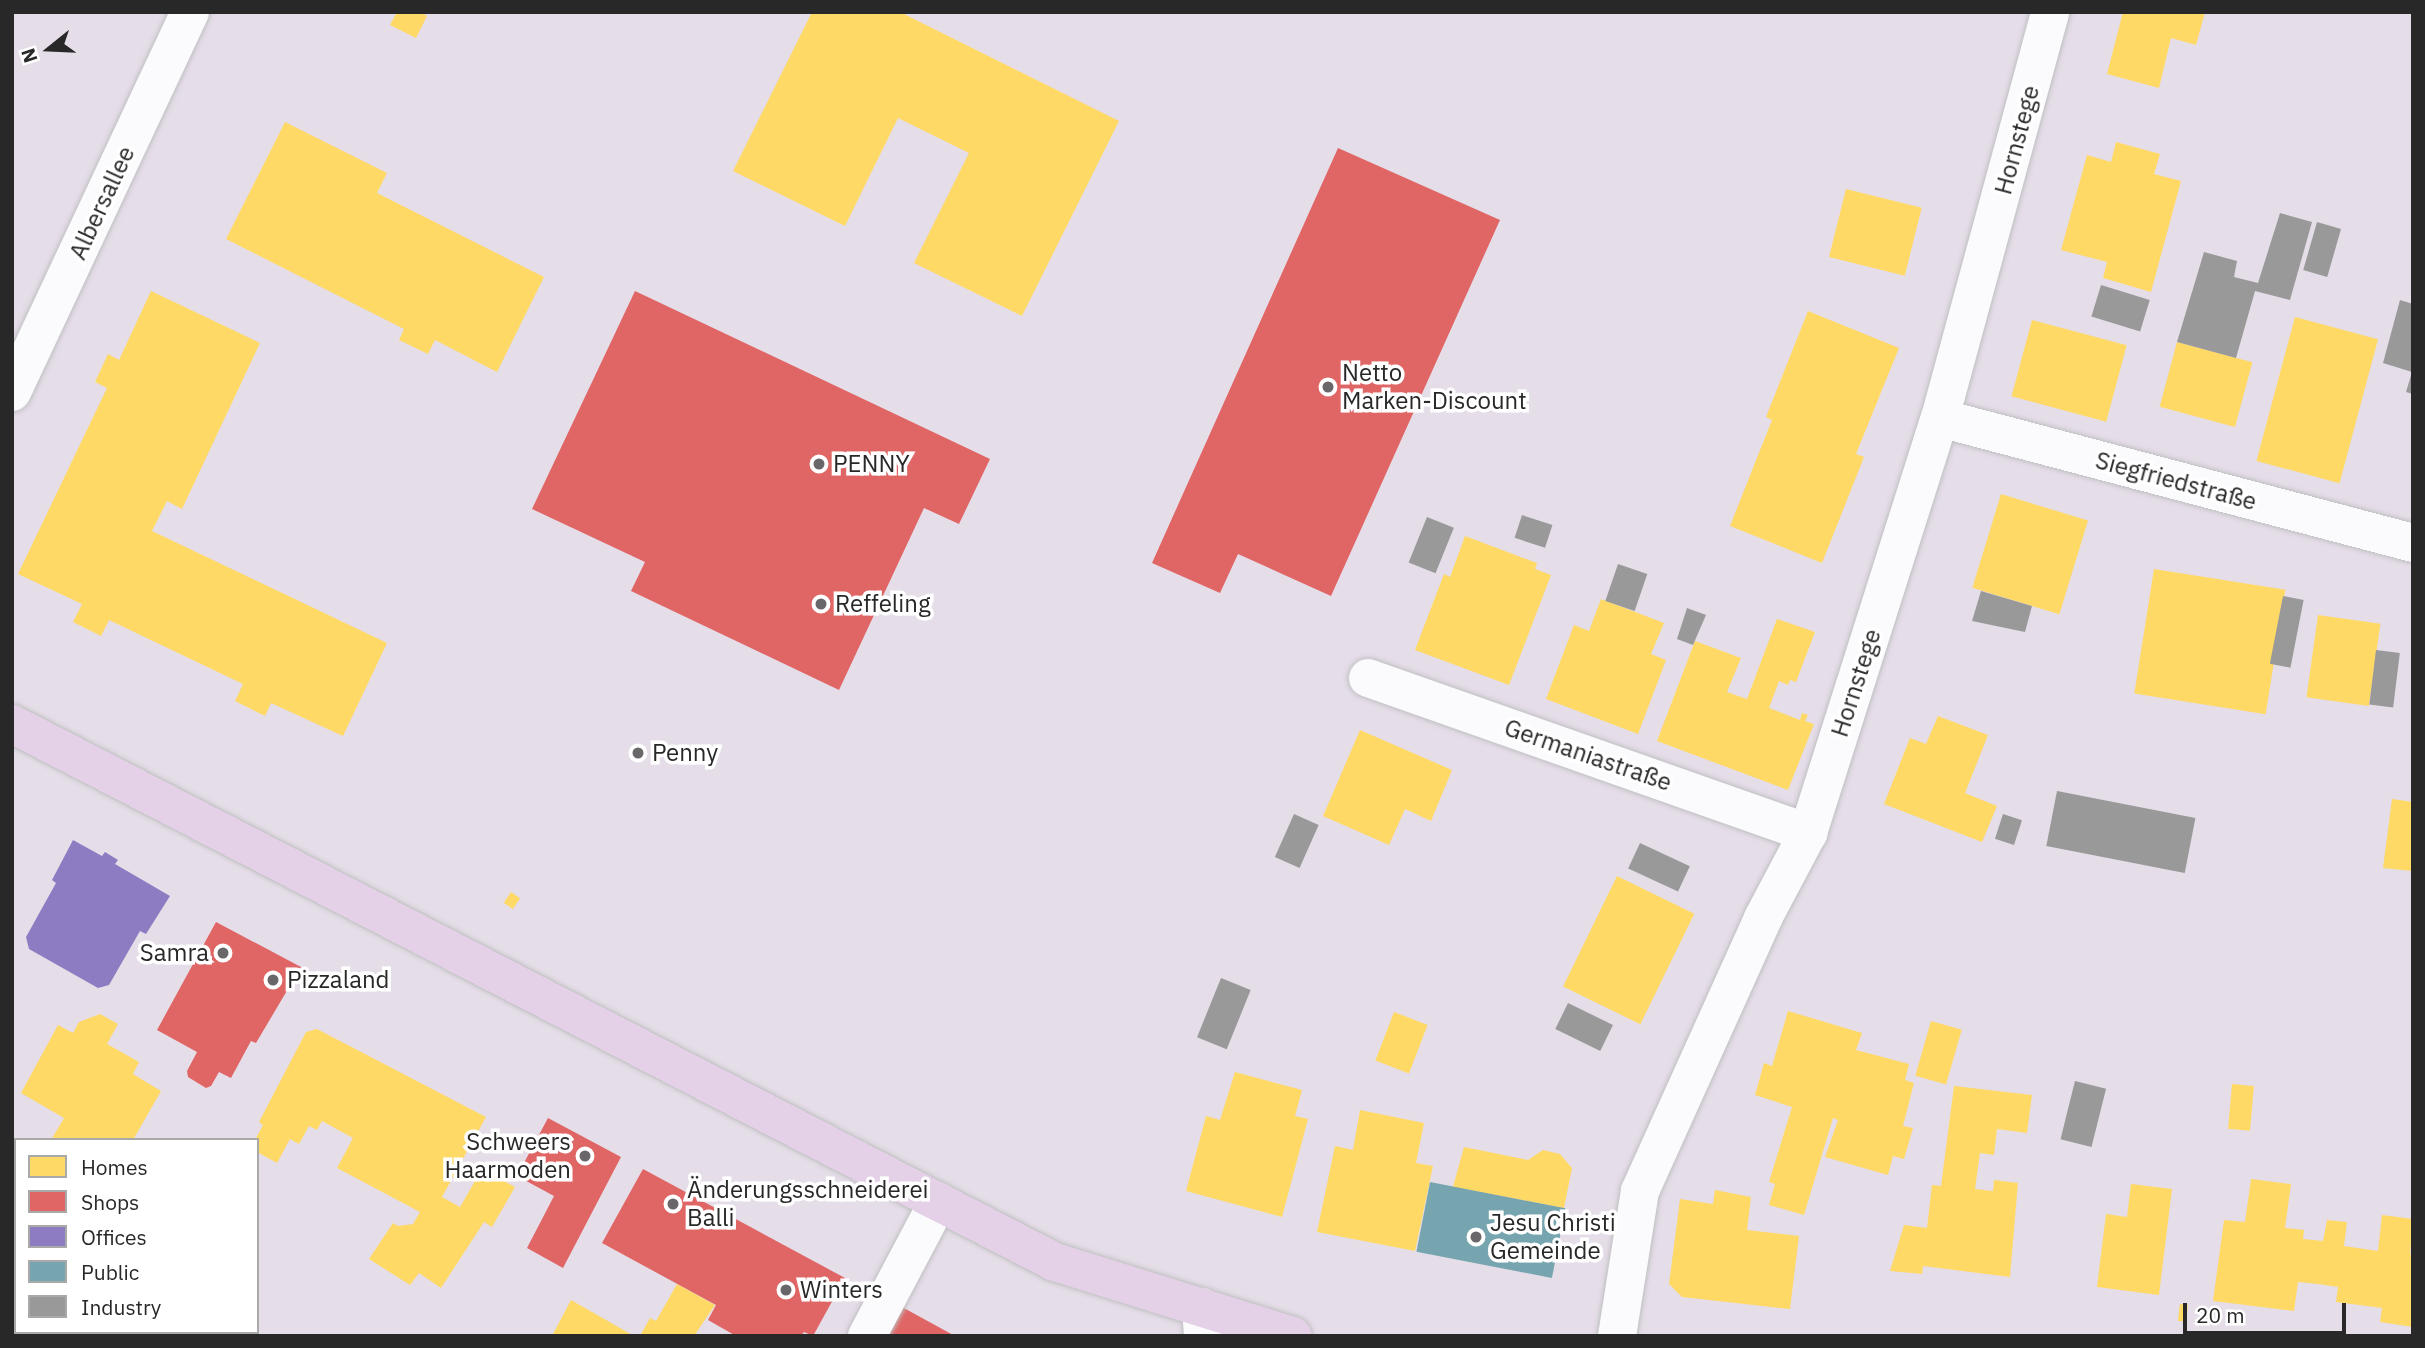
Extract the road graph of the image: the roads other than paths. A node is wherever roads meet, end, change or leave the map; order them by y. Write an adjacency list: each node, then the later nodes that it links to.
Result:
1 (190, 12): 3 (street, Albersallee)
2 (2050, 12): 4 (street, Hornstege)
3 (12, 392)
4 (1940, 418): 5 (street, Siegfriedstraße); 8 (street, Hornstege)
5 (2413, 543)
6 (1368, 678): 8 (street, Germaniastraße)
7 (12, 724): 9 (main road)
8 (1808, 833): 13 (street, Hornstege)
9 (938, 1202): 10 (main road); 11 (street)
10 (1202, 1322): 12 (main road)
11 (867, 1336)
12 (1293, 1336)
13 (1616, 1336)

